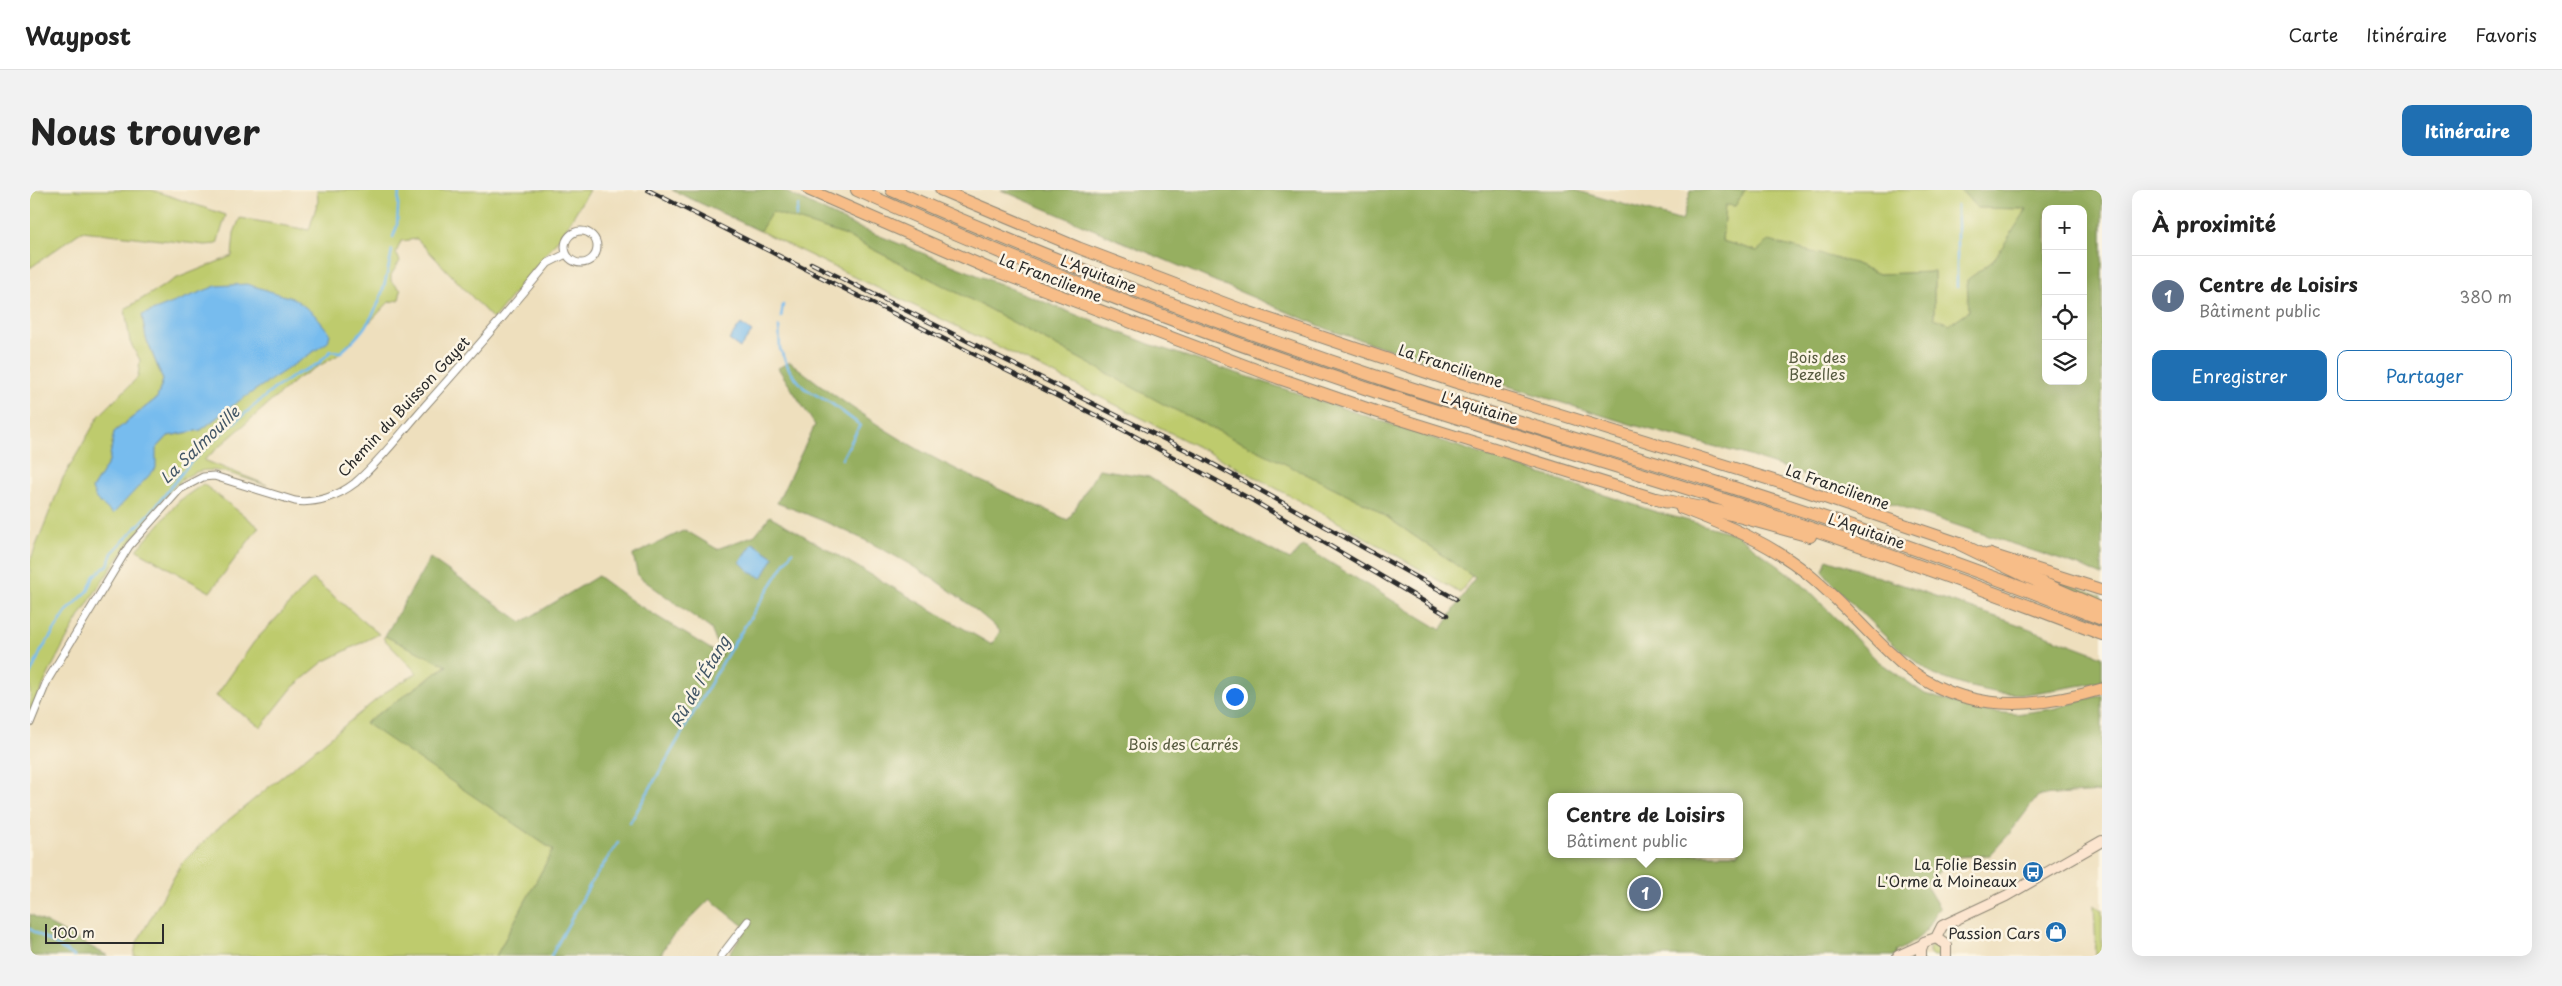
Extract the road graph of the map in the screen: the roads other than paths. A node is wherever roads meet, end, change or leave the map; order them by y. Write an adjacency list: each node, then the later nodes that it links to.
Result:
1 (809, 190): 6 (highway, La Francilienne)
2 (857, 190): 8 (highway, L'Aquitaine)
3 (892, 190): 11 (highway, L'Aquitaine)
4 (941, 190): 7 (highway, La Francilienne)
5 (566, 254): 5 (street); 14 (street, Chemin du Buisson Gayet)
6 (1657, 499): 8 (highway); 13 (highway, La Francilienne)
7 (1960, 544): 9 (highway, La Francilienne); 10 (highway)
8 (1887, 554): 12 (highway, L'Aquitaine)
9 (2102, 590)
10 (2102, 609)
11 (2102, 619)
12 (2102, 634)
13 (2102, 689)
14 (30, 723)
15 (2102, 841): 17 (main road)
16 (748, 921): 19 (street)
17 (1940, 940): 18 (main road); 21 (main road)
18 (1922, 951): 20 (main road)
19 (721, 956)
20 (1898, 956)
21 (1946, 956)

